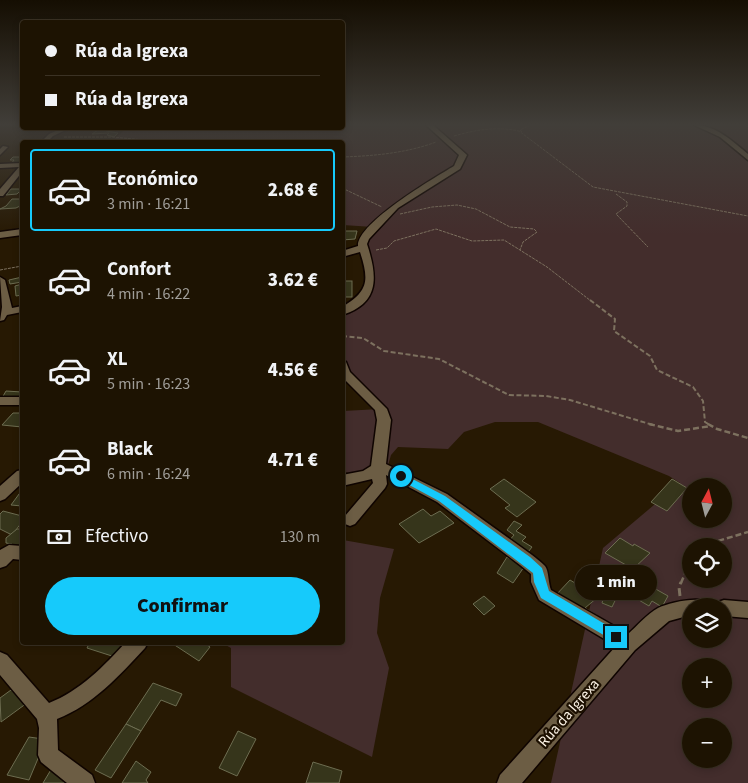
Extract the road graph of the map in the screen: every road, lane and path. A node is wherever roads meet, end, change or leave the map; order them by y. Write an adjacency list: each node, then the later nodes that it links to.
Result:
1 (459, 162): 9 (street)
2 (558, 162): 7 (path)
3 (0, 166): 4 (street)
4 (20, 166)
5 (20, 169): 8 (street)
6 (345, 189): 9 (path)
7 (614, 192): 10 (path); 13 (path)
8 (0, 194)
9 (390, 211): 14 (street); 15 (path)
10 (748, 216)
11 (20, 232): 12 (street)
12 (0, 235)
13 (648, 247)
14 (363, 248): 15 (path); 16 (street); 21 (street)
15 (520, 250): 27 (path)
16 (345, 253)
17 (20, 266): 18 (path)
18 (0, 270)
19 (0, 280): 22 (street)
20 (20, 310): 22 (street)
21 (345, 310)
22 (3, 315)
23 (345, 336): 27 (path)
24 (345, 371): 29 (street)
25 (0, 401): 26 (street)
26 (20, 402)
27 (712, 426): 28 (path)
28 (748, 438)
29 (378, 469): 31 (street); 33 (street); 43 (street)
30 (20, 477): 32 (street)
31 (345, 480)
32 (0, 495)
33 (350, 520)
34 (748, 532): 35 (path)
35 (728, 538)
36 (20, 553): 37 (street)
37 (0, 561)
38 (682, 580): 39 (path)
39 (682, 598)
40 (682, 609): 43 (street, Rúa da Igrexa)
41 (732, 609): 42 (street)
42 (748, 610)
43 (629, 644): 48 (street, Rúa da Igrexa)
44 (135, 645): 46 (street)
45 (2, 671): 46 (street)
46 (46, 714): 47 (street)
47 (84, 783)
48 (508, 783)

